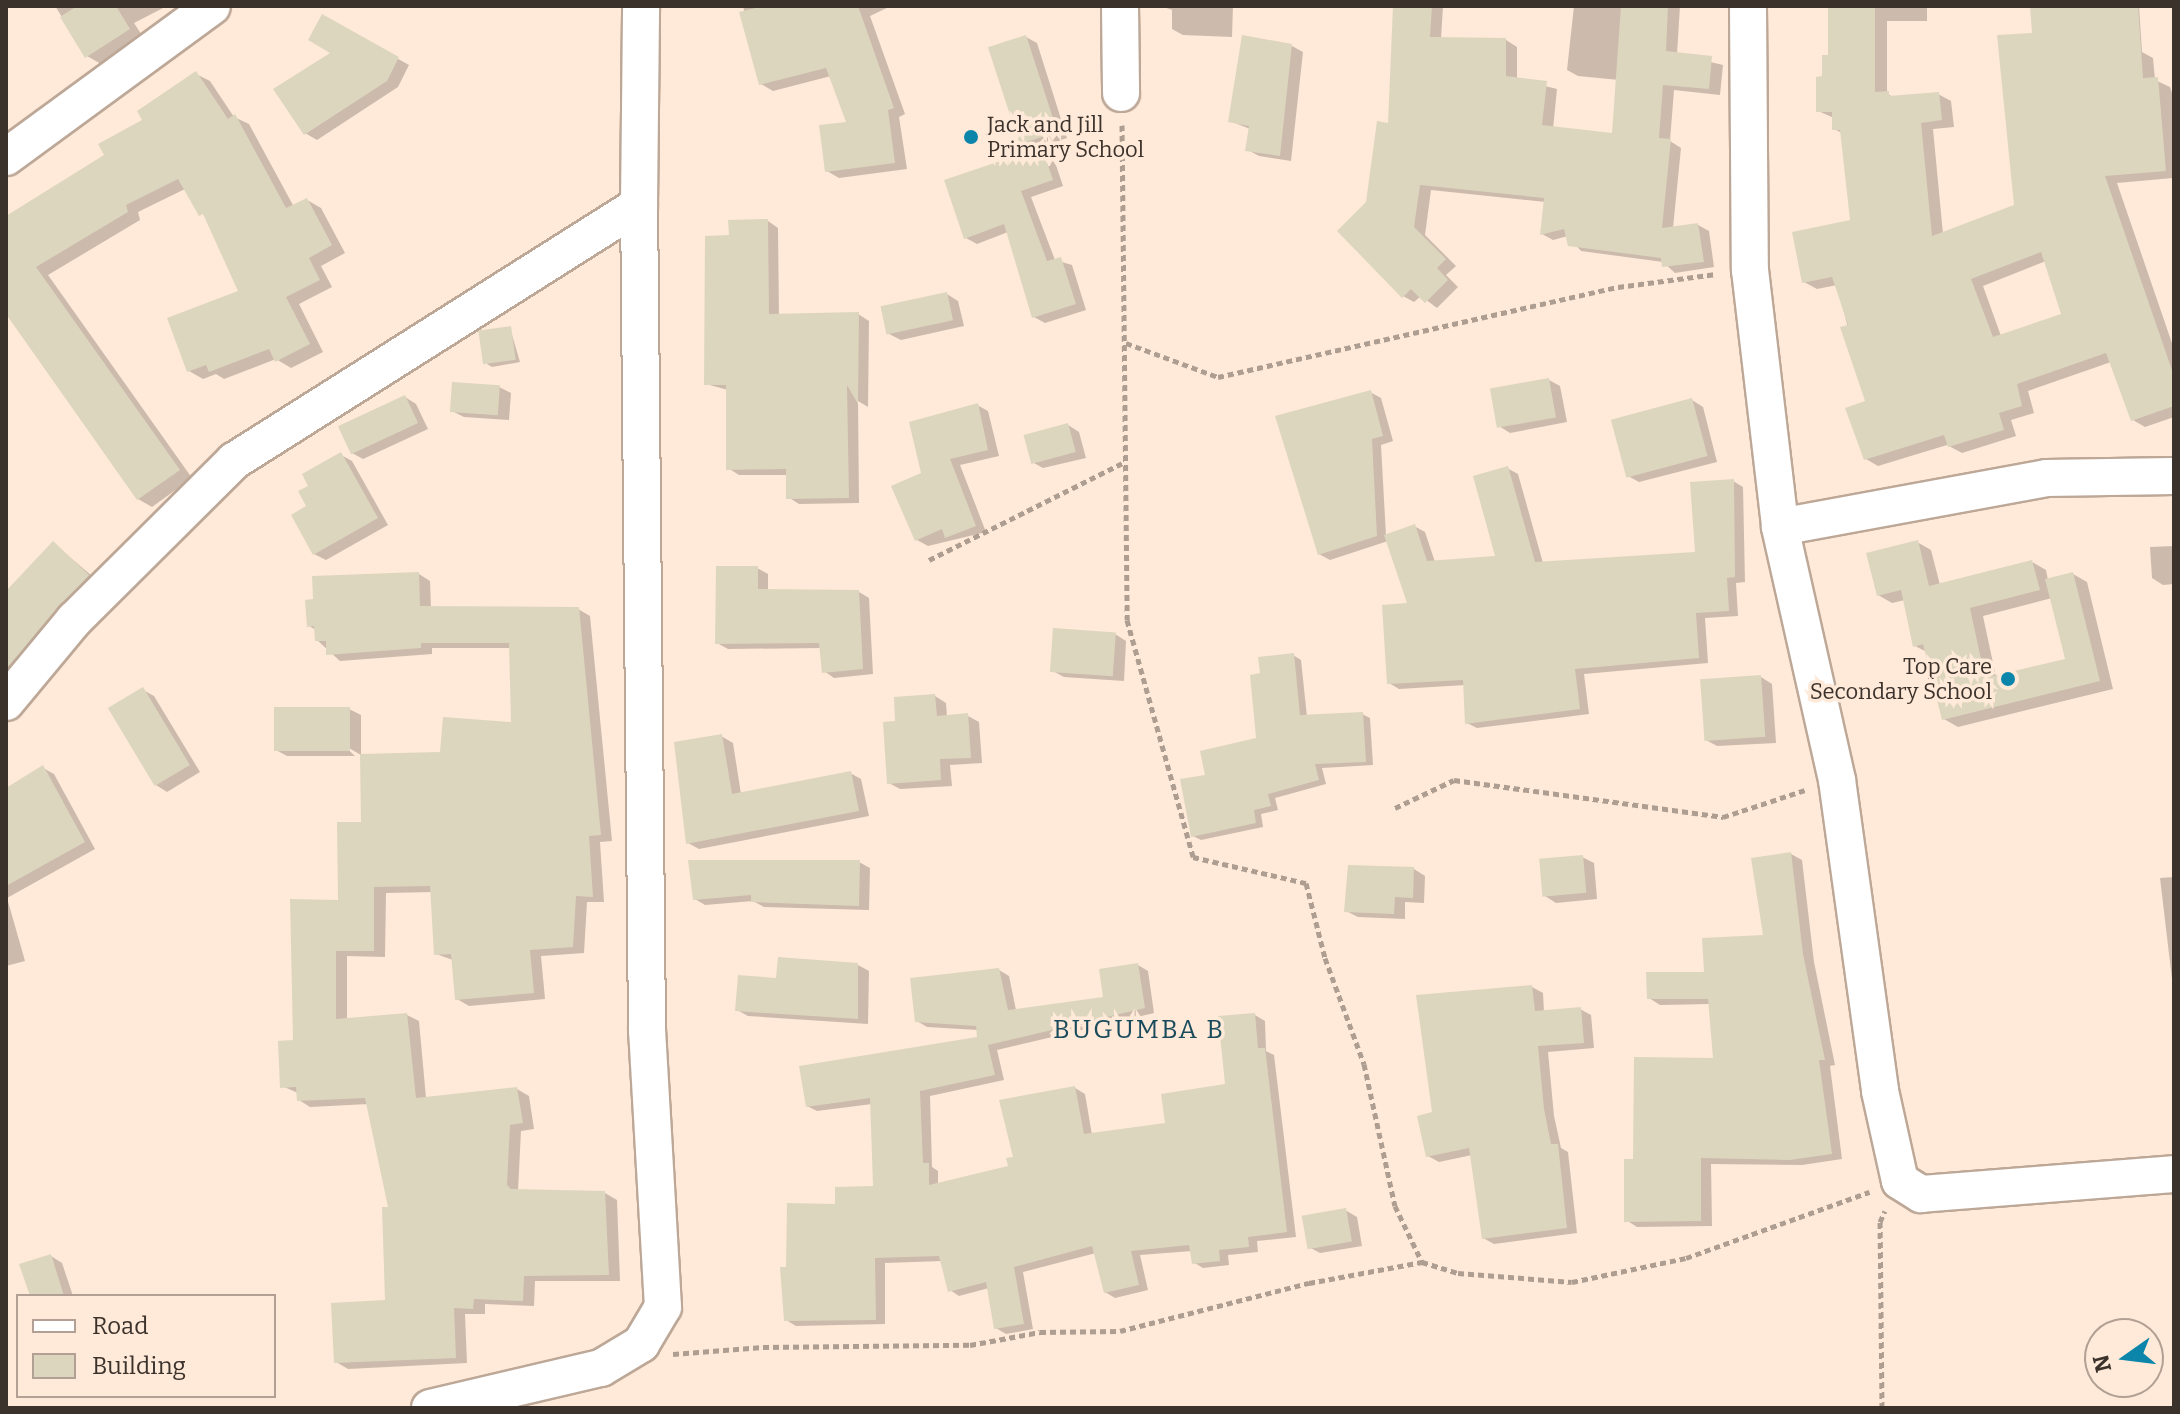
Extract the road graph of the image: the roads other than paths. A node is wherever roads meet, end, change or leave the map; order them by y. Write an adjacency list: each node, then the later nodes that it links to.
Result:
1 (212, 6): 6 (street)
2 (641, 6): 7 (street)
3 (1120, 6): 5 (street)
4 (1748, 6): 9 (street)
5 (1121, 93)
6 (6, 157)
7 (639, 205): 10 (street); 12 (street)
8 (2174, 476): 9 (street)
9 (1780, 527): 11 (street)
10 (6, 702)
11 (2174, 1174)
12 (430, 1408)

